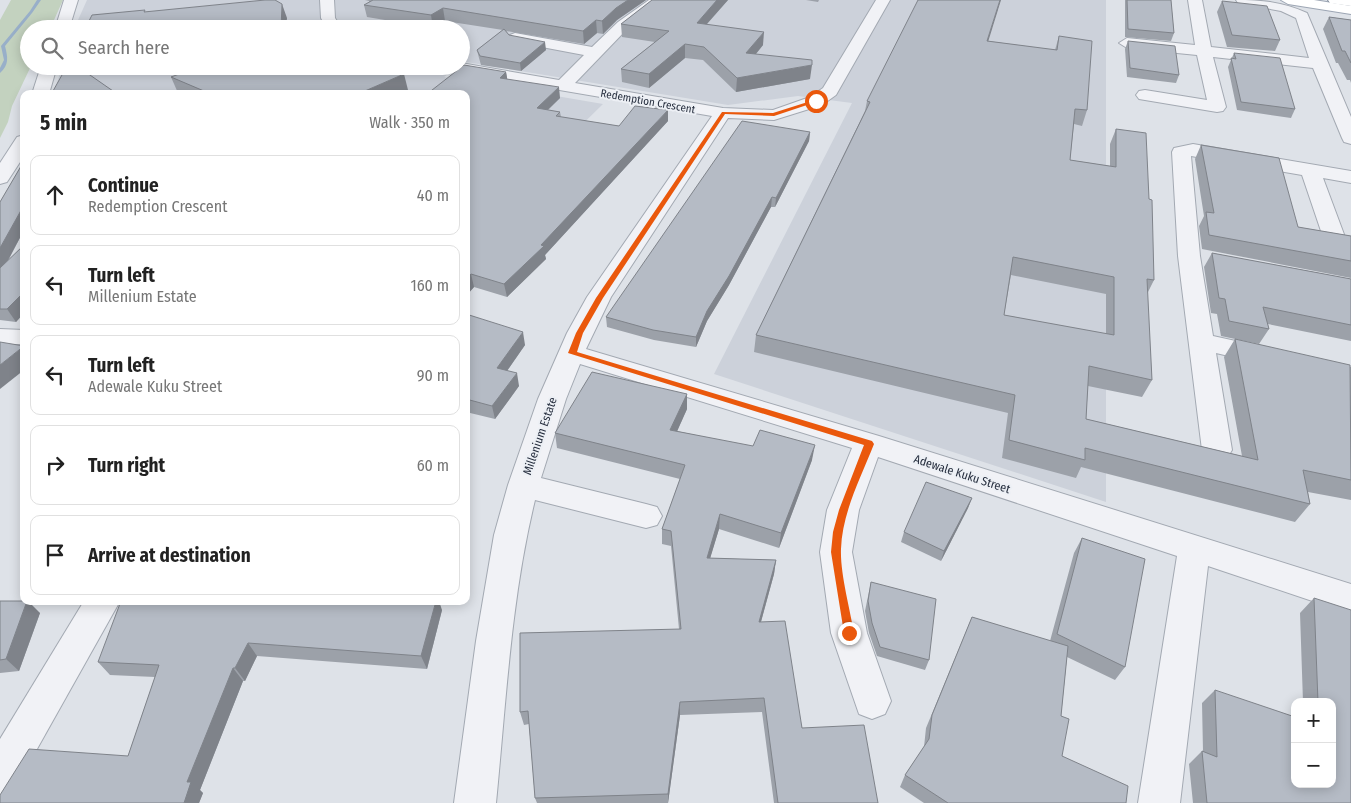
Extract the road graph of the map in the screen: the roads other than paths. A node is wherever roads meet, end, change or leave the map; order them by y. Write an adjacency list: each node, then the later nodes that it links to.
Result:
1 (71, 0): 11 (street)
2 (327, 0): 12 (street)
3 (658, 0): 16 (street)
4 (883, 0): 23 (street, Redemption Crescent)
5 (1195, 0): 15 (street)
6 (1243, 0): 17 (street)
7 (1288, 0): 10 (main road)
8 (1335, 0): 9 (main road)
9 (1351, 2)
10 (1351, 10)
11 (65, 20)
12 (329, 20)
13 (515, 38): 16 (street)
14 (1127, 43): 15 (street)
15 (1204, 51): 17 (street); 22 (street)
16 (597, 53): 20 (street)
17 (1321, 64): 24 (street)
18 (470, 70): 20 (street, Redemption Crescent)
19 (46, 75): 21 (street)
20 (562, 86): 23 (street, Redemption Crescent)
21 (41, 90)
22 (1146, 95)
23 (723, 113): 31 (street, Millenium Estate)
24 (1351, 138)
25 (20, 147): 28 (street)
26 (1310, 169): 27 (street); 29 (street); 30 (street)
27 (1351, 177)
28 (0, 178)
29 (1334, 237)
30 (1200, 341): 32 (street); 34 (street)
31 (572, 353): 33 (street, Adewale Kuku Street); 35 (street, Millenium Estate)
32 (1294, 362)
33 (869, 444): 37 (street, Adewale Kuku Street); 40 (street)
34 (1217, 450)
35 (523, 485): 36 (street); 42 (street, Millenium Estate)
36 (646, 516)
37 (1194, 549): 38 (street, Adewale Kuku Street); 43 (street)
38 (1351, 599)
39 (101, 605): 41 (street)
40 (872, 702)
41 (0, 776)
42 (474, 803)
43 (1159, 803)

